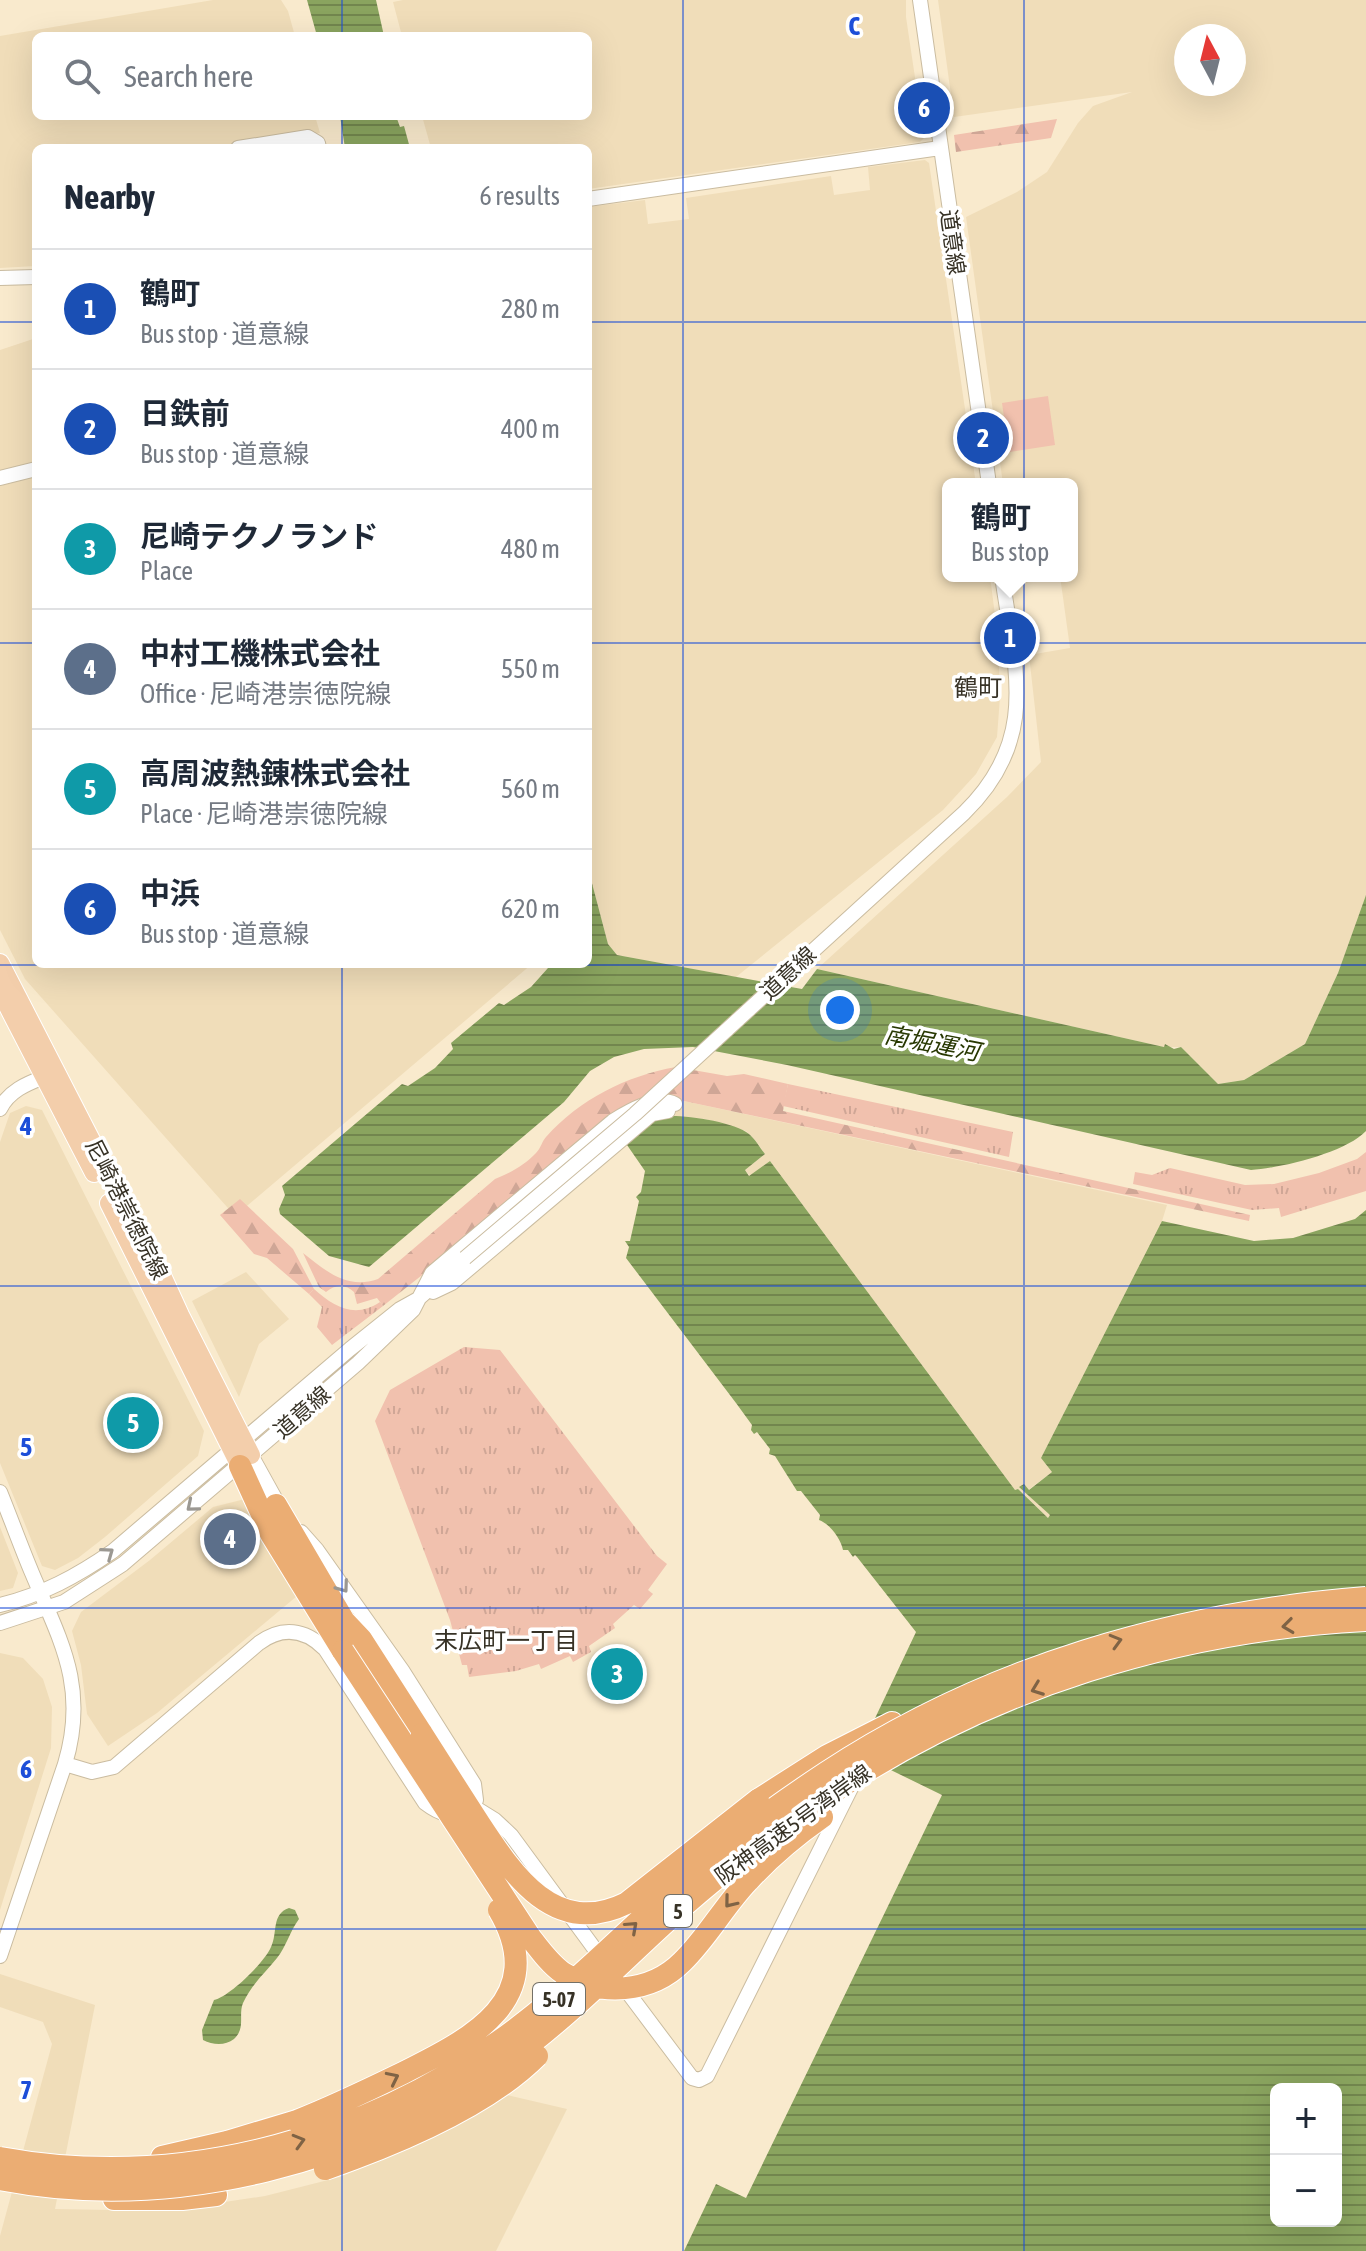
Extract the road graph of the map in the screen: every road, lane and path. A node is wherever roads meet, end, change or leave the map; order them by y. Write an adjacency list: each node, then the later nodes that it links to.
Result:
1 (920, 0): 4 (street, 道意線)
2 (263, 144): 3 (street)
3 (318, 144)
4 (940, 148): 5 (street); 10 (street, 道意線)
5 (592, 198)
6 (32, 277): 7 (street)
7 (0, 278)
8 (32, 470): 9 (street)
9 (0, 478)
10 (988, 478)
11 (1003, 582): 16 (street, 道意線, bridge)
12 (0, 963): 17 (main road, 尼崎港崇徳院線)
13 (0, 991): 14 (main road, 尼崎港崇徳院線)
14 (44, 1077): 15 (street); 17 (main road, 尼崎港崇徳院線)
15 (0, 1109)
16 (418, 1299): 16 (street); 17 (street, 道意線)
17 (242, 1453): 19 (street); 20 (street, one-way to 17); 23 (street, one-way to 23); 26 (highway, 5-07)
18 (0, 1492): 20 (street)
19 (276, 1505): 26 (highway, 5-07); 32 (street, one-way to 32)
20 (41, 1593): 22 (street); 23 (street)
21 (1366, 1598): 27 (highway, 阪神高速5号湾岸線 / 5, one-way to 21, bridge)
22 (0, 1605)
23 (48, 1608): 25 (street); 30 (street)
24 (1366, 1620): 28 (highway, 阪神高速5号湾岸線 / 5, one-way to 28, bridge)
25 (0, 1623)
26 (352, 1645): 27 (highway, 5-07, bridge); 29 (highway, 5-07, bridge); 37 (highway, 5-07, bridge)
27 (1064, 1657): 35 (highway, 阪神高速5号湾岸線 / 5, one-way to 27, bridge)
28 (994, 1706): 29 (highway, 5-07, one-way to 29, bridge); 36 (highway, 阪神高速5号湾岸線 / 5, bridge)
29 (403, 1742): 35 (highway, 5-07, one-way to 29, bridge)
30 (65, 1764): 32 (street); 33 (street)
31 (861, 1769): 32 (street)
32 (474, 1807)
33 (0, 1956)
34 (0, 2158): 35 (highway, 阪神高速5号湾岸線 / 5, bridge)
35 (53, 2166)
36 (0, 2179)
37 (0, 2187)

